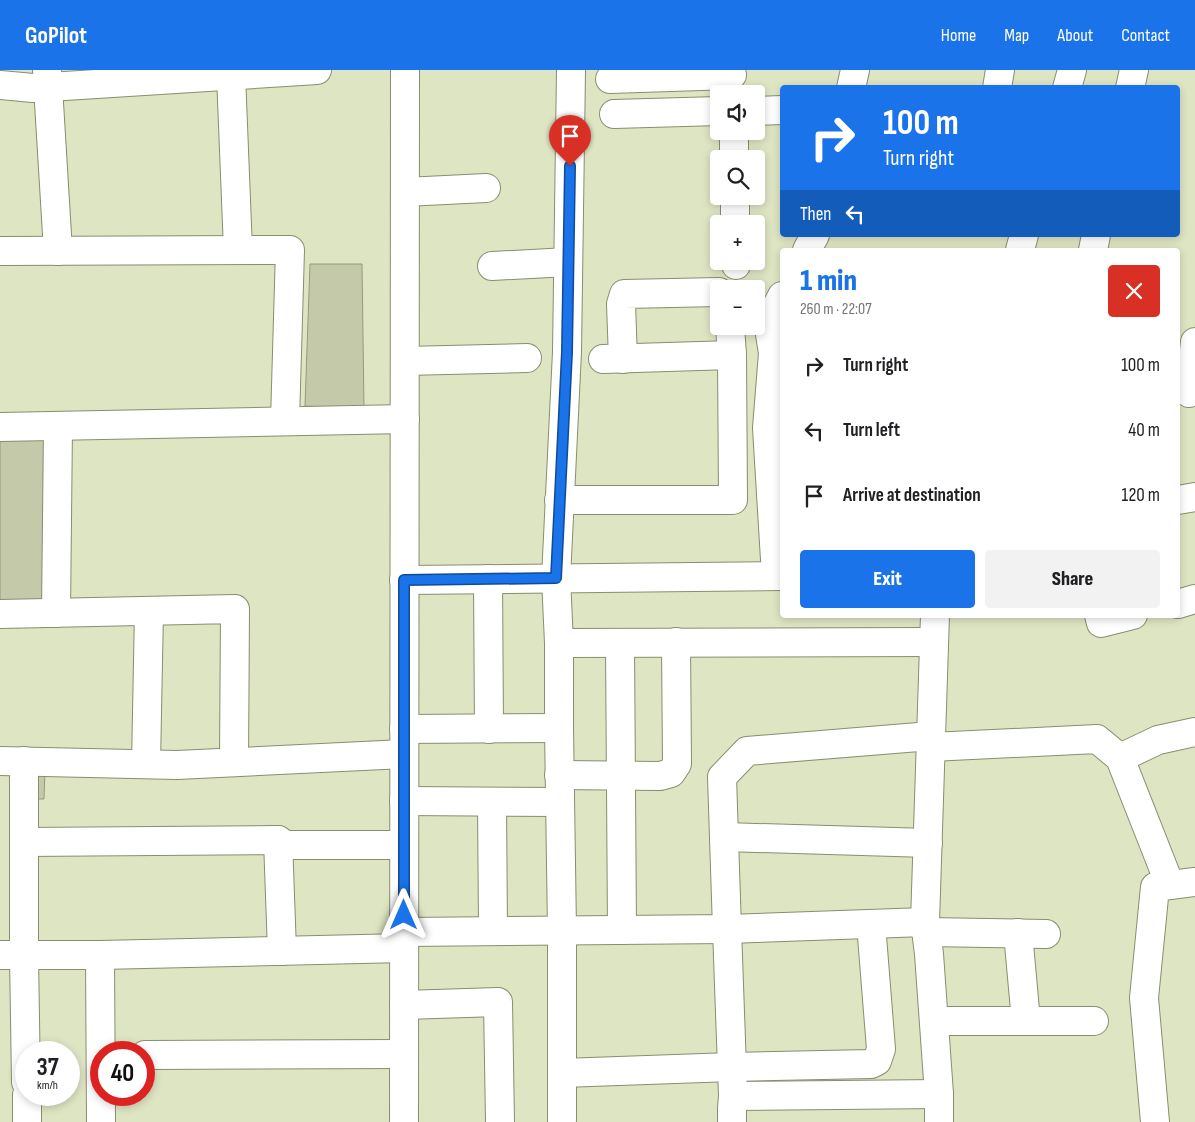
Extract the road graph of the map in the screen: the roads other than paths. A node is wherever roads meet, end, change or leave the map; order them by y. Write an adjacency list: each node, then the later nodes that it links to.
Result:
1 (307, 70): 8 (street)
2 (405, 70): 22 (street)
3 (571, 70): 26 (street)
4 (855, 70): 13 (street)
5 (1000, 70): 14 (street)
6 (1072, 70): 15 (street)
7 (1134, 70): 16 (street)
8 (231, 75): 9 (street); 24 (street)
9 (47, 78): 12 (street); 25 (street)
10 (610, 80): 11 (street)
11 (732, 80)
12 (0, 85)
13 (852, 85)
14 (997, 85)
15 (1068, 85)
16 (1131, 85)
17 (780, 110): 19 (street)
18 (710, 111): 20 (street)
19 (765, 111)
20 (614, 114)
21 (486, 188): 22 (street)
22 (405, 192): 34 (street)
23 (0, 250): 25 (street)
24 (238, 250): 25 (street); 39 (street)
25 (58, 251)
26 (568, 262): 27 (street); 44 (street)
27 (492, 266)
28 (710, 292): 32 (street)
29 (780, 303): 35 (street)
30 (731, 335): 32 (street)
31 (1195, 342): 36 (street)
32 (732, 355): 44 (street)
33 (527, 358): 34 (street)
34 (405, 361): 38 (street)
35 (777, 362): 37 (street)
36 (1189, 393)
37 (775, 408): 42 (street)
38 (405, 419): 39 (street); 50 (street)
39 (285, 421): 40 (street)
40 (58, 426): 41 (street); 54 (street)
41 (0, 427)
42 (776, 461): 46 (street)
43 (1195, 497): 45 (street)
44 (559, 500): 48 (street)
45 (1180, 500)
46 (777, 515): 47 (street)
47 (779, 576): 48 (street)
48 (556, 578): 49 (street); 61 (street)
49 (488, 579): 50 (street); 64 (street)
50 (404, 580): 67 (street)
51 (1195, 599): 52 (street)
52 (1180, 603)
53 (149, 611): 54 (street); 70 (street); 71 (street)
54 (56, 613): 55 (street)
55 (0, 614)
56 (935, 618): 60 (street)
57 (1100, 618): 58 (street)
58 (1121, 618)
59 (676, 642): 60 (street); 62 (street); 73 (street)
60 (934, 642): 66 (street)
61 (559, 643): 62 (street); 63 (street)
62 (620, 643): 73 (street)
63 (559, 728): 64 (street); 72 (street)
64 (489, 729): 67 (street)
65 (1195, 732): 68 (street)
66 (931, 741): 68 (street); 77 (street); 80 (street)
67 (404, 742): 70 (street); 74 (street)
68 (1120, 758): 82 (street)
69 (12, 761): 71 (street); 79 (street)
70 (234, 762): 71 (street)
71 (146, 764)
72 (559, 775): 73 (street); 76 (street)
73 (621, 775): 85 (street)
74 (404, 801): 75 (street); 81 (street)
75 (492, 802): 76 (street); 87 (street)
76 (560, 802): 88 (street)
77 (724, 837): 80 (street); 86 (street)
78 (278, 840): 79 (street); 81 (street); 92 (street)
79 (24, 842): 93 (street)
80 (928, 843): 84 (street)
81 (404, 845): 91 (street)
82 (1182, 884): 113 (street)
83 (871, 924): 84 (street); 86 (street); 102 (street)
84 (926, 927): 89 (street); 97 (street)
85 (622, 930): 86 (street); 88 (street)
86 (727, 930): 102 (street)
87 (493, 931): 88 (street); 91 (street)
88 (562, 931): 103 (street)
89 (1018, 933): 90 (street); 96 (street)
90 (1046, 934)
91 (404, 940): 92 (street); 95 (street)
92 (282, 951): 94 (street)
93 (12, 955): 94 (street); 99 (street)
94 (100, 955): 109 (street)
95 (404, 1005): 100 (street); 111 (street)
96 (1026, 1020): 97 (street); 98 (street)
97 (934, 1021): 104 (street)
98 (1094, 1021)
99 (21, 1041)
100 (404, 1054): 101 (street); 110 (street)
101 (155, 1055)
102 (732, 1067): 103 (street); 106 (street)
103 (562, 1073): 107 (street)
104 (939, 1094): 106 (street); 112 (street)
105 (26, 1106): 108 (street)
106 (732, 1109)
107 (562, 1120)
108 (27, 1122)
109 (101, 1122)
110 (404, 1122)
111 (500, 1122)
112 (939, 1122)
113 (1155, 1122)

